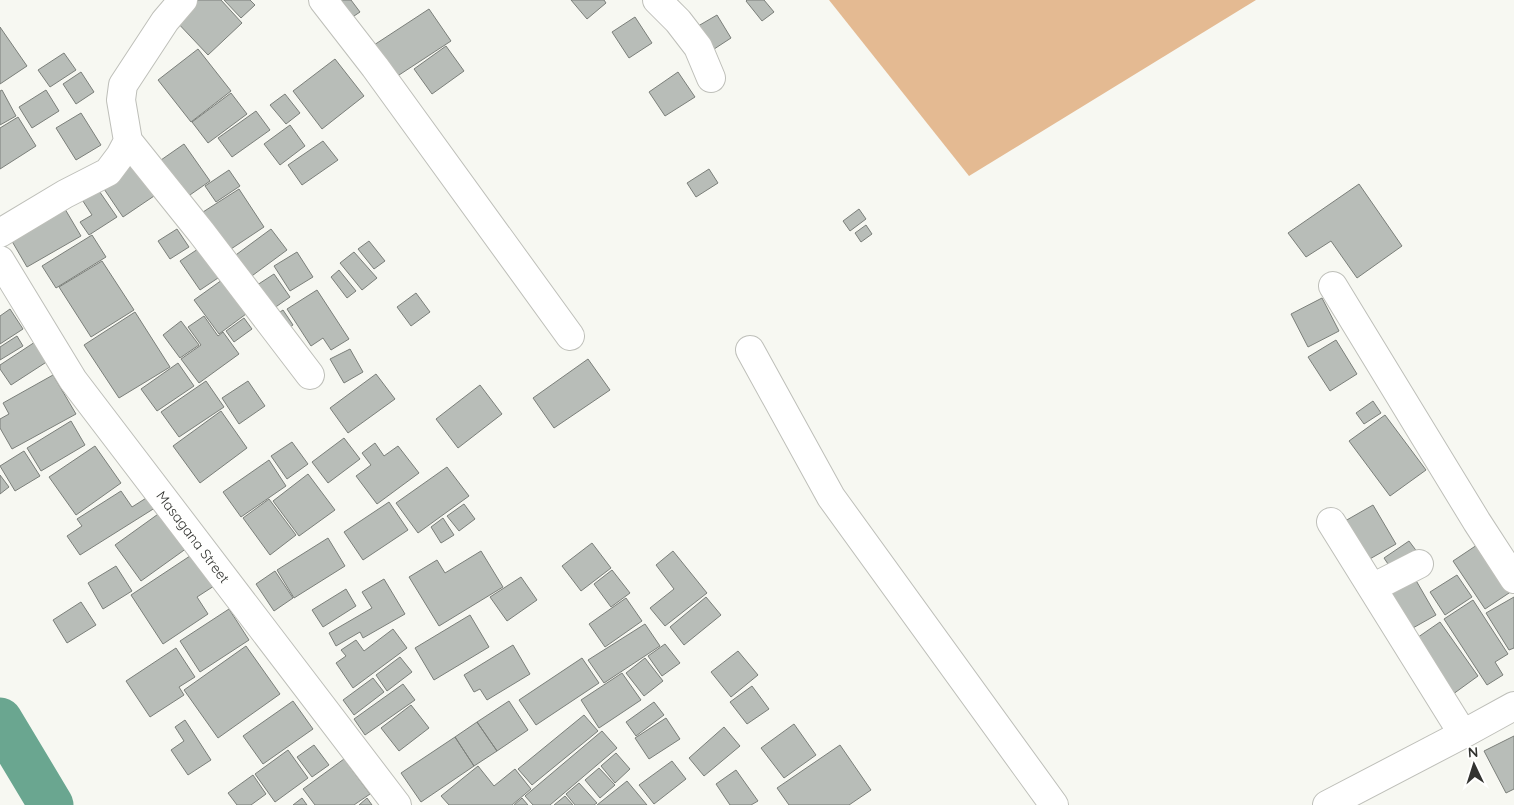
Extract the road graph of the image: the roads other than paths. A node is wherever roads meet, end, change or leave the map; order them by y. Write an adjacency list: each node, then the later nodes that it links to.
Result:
1 (183, 0): 5 (street)
2 (323, 0): 9 (street)
3 (657, 0): 4 (street)
4 (711, 78)
5 (128, 141): 6 (street); 11 (street)
6 (0, 233)
7 (0, 260): 18 (street, Masagana Street)
8 (1333, 286): 14 (street)
9 (570, 336)
10 (750, 350): 19 (street)
11 (310, 375)
12 (1331, 522): 15 (street)
13 (1420, 564): 15 (street)
14 (1514, 579)
15 (1372, 588): 17 (street)
16 (1513, 708): 17 (street)
17 (1463, 734): 20 (street)
18 (398, 805)
19 (1054, 805)
20 (1326, 805)

